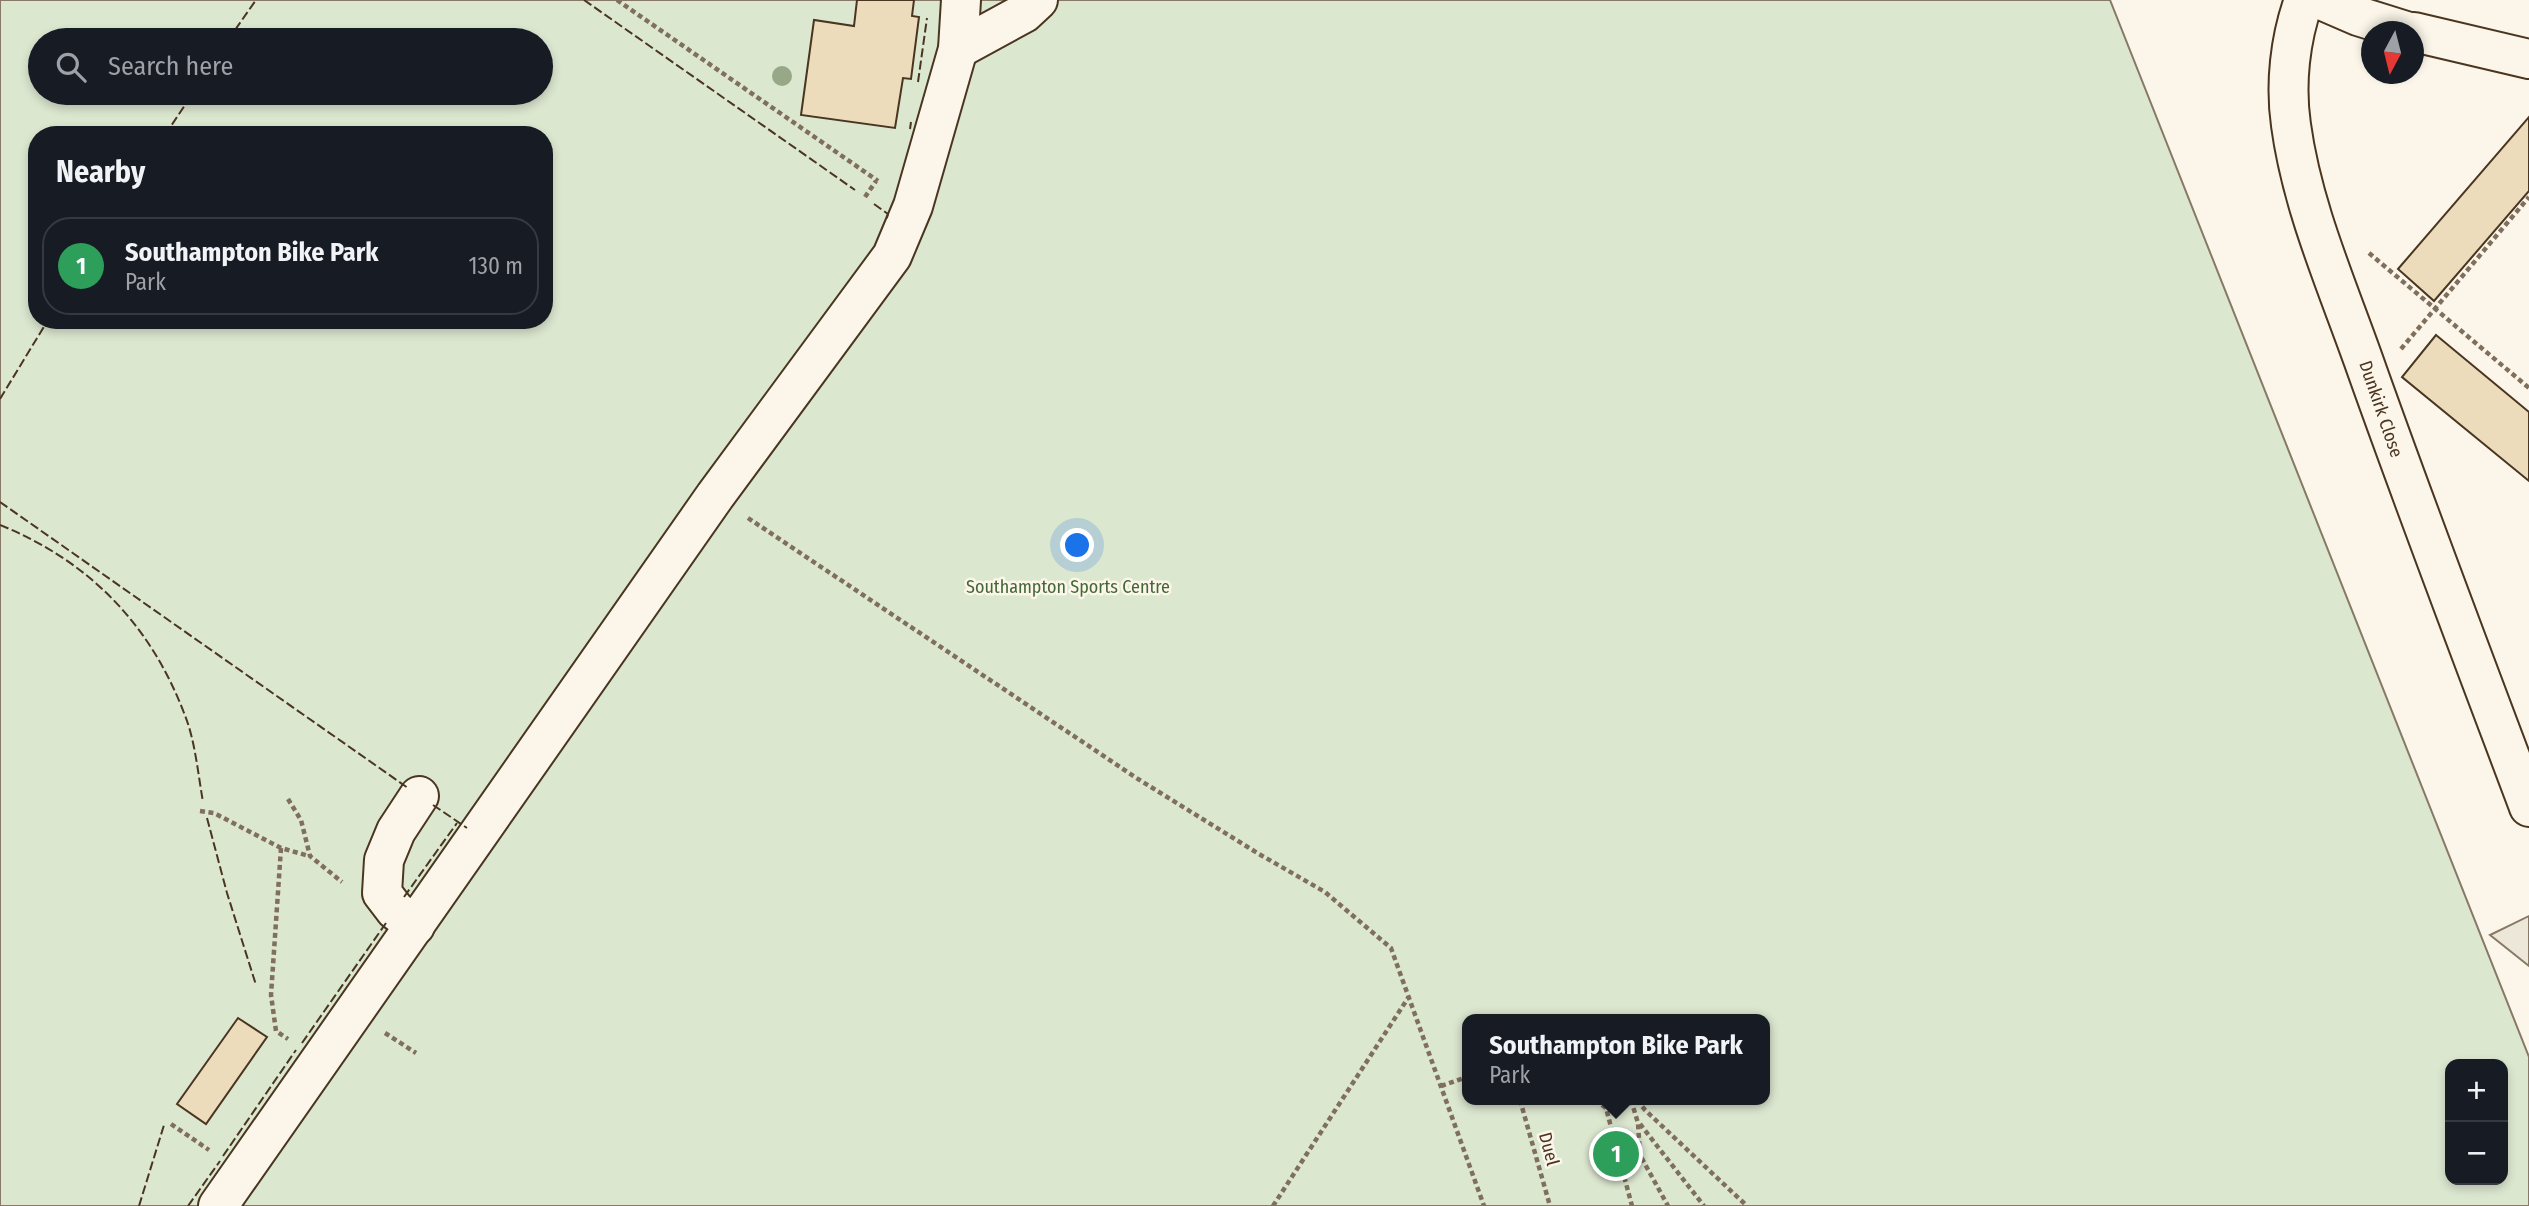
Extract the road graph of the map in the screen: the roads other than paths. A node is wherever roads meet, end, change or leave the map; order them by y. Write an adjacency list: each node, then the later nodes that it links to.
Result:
1 (961, 0): 7 (street)
2 (1038, 0): 7 (street)
3 (2304, 0): 10 (street, Dunkirk Close)
4 (2320, 0): 5 (street)
5 (2375, 21)
6 (2424, 35): 8 (street)
7 (958, 49): 11 (street)
8 (2529, 59)
9 (419, 796): 11 (street)
10 (2529, 807)
11 (403, 916): 12 (street)
12 (218, 1206)

